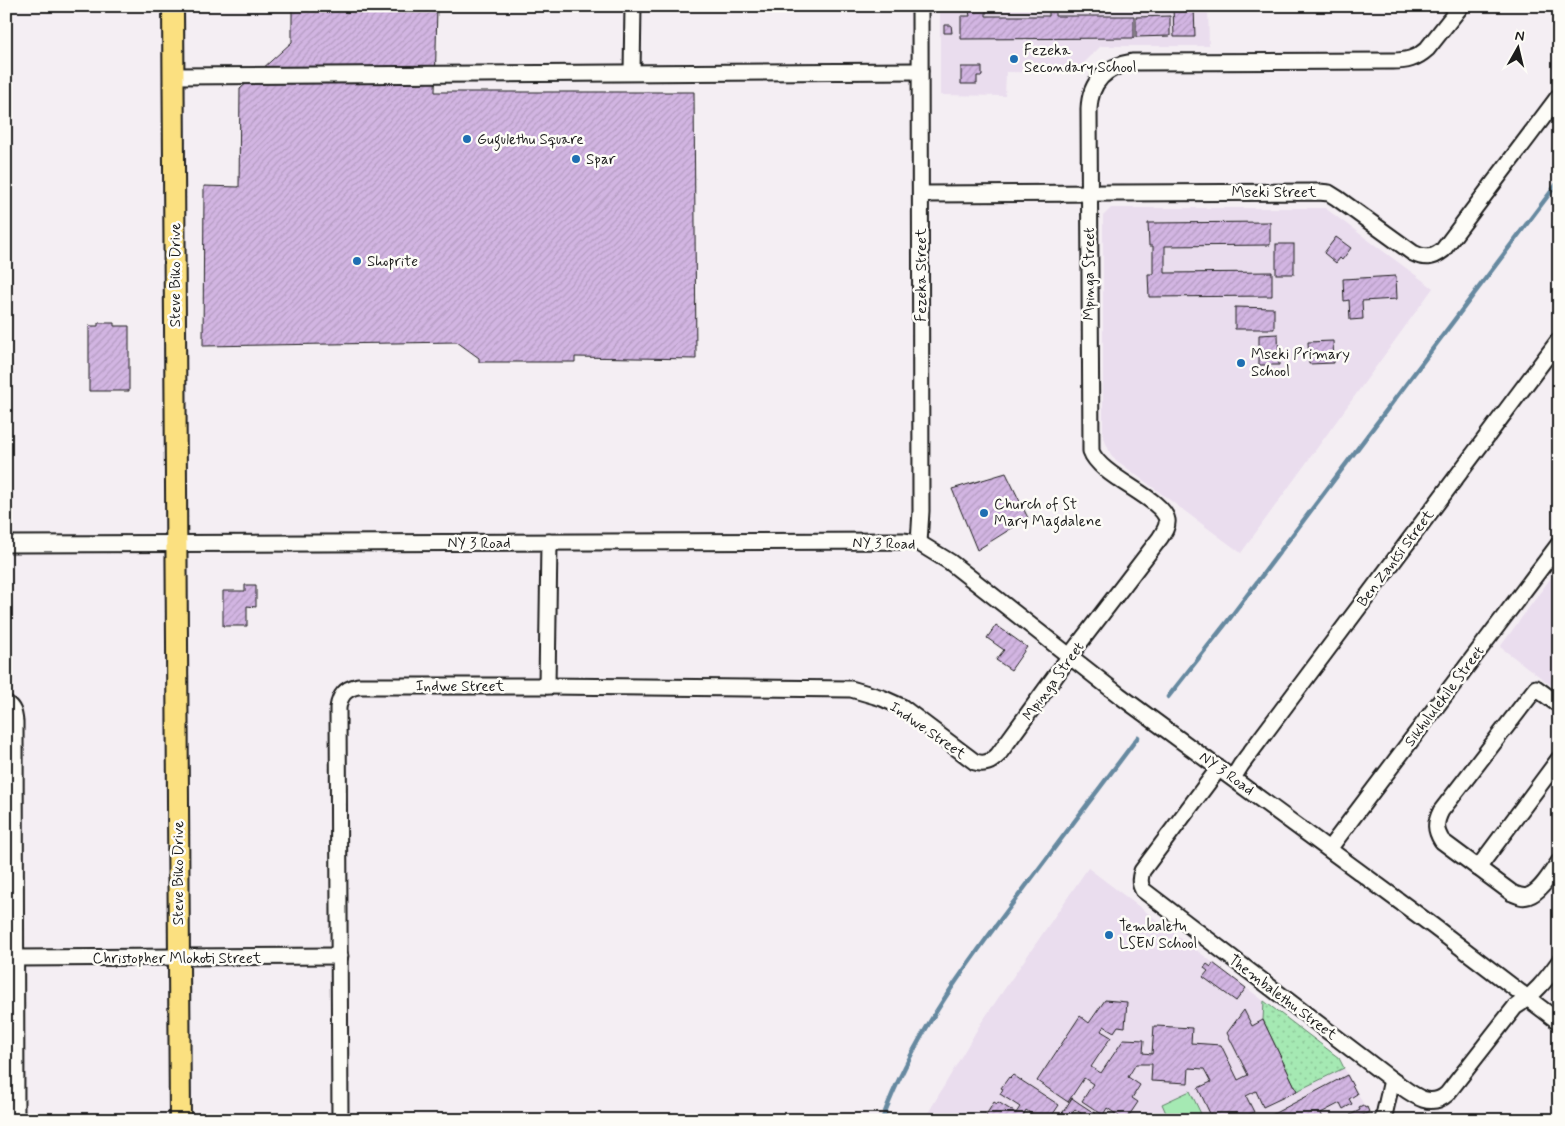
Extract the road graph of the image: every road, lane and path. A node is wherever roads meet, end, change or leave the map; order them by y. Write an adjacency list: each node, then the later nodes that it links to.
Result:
1 (173, 6): 7 (main road, Steve Biko Drive)
2 (632, 6): 6 (street)
3 (920, 6): 5 (street, Fezeka Street)
4 (1461, 6): 9 (street, Mpinga Street)
5 (920, 70): 6 (street); 10 (street, Fezeka Street)
6 (632, 72): 7 (street)
7 (173, 76): 15 (main road, Steve Biko Drive)
8 (1559, 96): 9 (street, Mseki Street)
9 (1089, 193): 10 (street, Mseki Street); 17 (street, Mpinga Street)
10 (920, 194): 13 (street, Fezeka Street)
11 (1559, 340): 24 (street, Ben Zantsi Street)
12 (549, 542): 13 (street, NY 3 Road); 15 (street, NY 3 Road); 18 (street)
13 (919, 543): 17 (street, NY 3 Road)
14 (6, 544): 15 (street, NY 3 Road)
15 (176, 544): 30 (main road, Steve Biko Drive)
16 (1559, 544): 25 (street, Sikhululekile Street)
17 (1070, 658): 22 (street, Mpinga Street); 23 (street, NY 3 Road)
18 (548, 686): 22 (street, Indwe Street); 28 (street, Indwe Street)
19 (6, 703): 29 (street)
20 (1559, 705): 27 (street)
21 (1559, 759): 27 (street)
22 (984, 764)
23 (1219, 768): 24 (street, NY 3 Road); 34 (street, Thembalethu Street)
24 (1233, 778): 25 (street, NY 3 Road)
25 (1329, 849): 32 (street, NY 3 Road)
26 (1559, 862): 27 (street)
27 (1478, 868)
28 (340, 956): 30 (street, Christopher Mlokoti Street); 37 (street, Indwe Street)
29 (15, 958): 30 (street, Christopher Mlokoti Street); 35 (street)
30 (179, 958): 36 (main road, Steve Biko Drive)
31 (1559, 962): 32 (street, Thembalethu Street)
32 (1528, 999): 33 (street, NY 3 Road); 34 (street, Thembalethu Street)
33 (1559, 1022)
34 (1392, 1080): 38 (street)
35 (16, 1120)
36 (180, 1120)
37 (340, 1120)
38 (1383, 1120)

